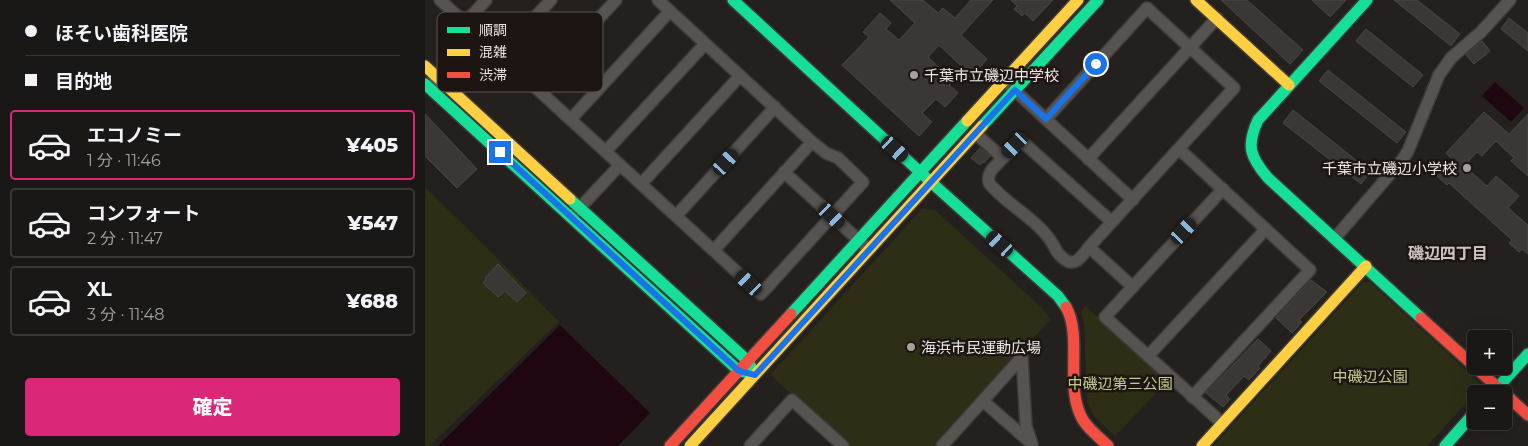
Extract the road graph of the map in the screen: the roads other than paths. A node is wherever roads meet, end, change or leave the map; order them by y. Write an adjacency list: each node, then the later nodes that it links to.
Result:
1 (440, 0): 13 (street)
2 (486, 0): 14 (street)
3 (551, 0): 15 (street)
4 (616, 0): 16 (street)
5 (657, 0): 12 (street)
6 (733, 0): 42 (street)
7 (1078, 0): 23 (street)
8 (1098, 0): 27 (street)
9 (1196, 0): 17 (street)
10 (1367, 0): 26 (street)
11 (1510, 0): 53 (street)
12 (670, 11): 18 (street); 24 (street)
13 (453, 12)
14 (475, 12)
15 (540, 12)
16 (603, 14)
17 (1217, 18): 19 (street); 26 (street)
18 (705, 44): 22 (street); 37 (street)
19 (1190, 48): 33 (street); 36 (street); 39 (street)
20 (425, 66): 21 (street)
21 (437, 76)
22 (740, 76): 31 (street); 44 (street)
23 (1004, 81): 27 (street); 42 (street)
24 (603, 84)
25 (427, 85): 50 (street)
26 (1289, 85): 53 (street)
27 (1015, 90): 33 (street); 34 (street)
28 (454, 92): 47 (street)
29 (541, 92): 32 (street)
30 (596, 92): 32 (street)
31 (775, 107): 35 (street); 48 (street)
32 (571, 119): 37 (street)
33 (1046, 119): 39 (street)
34 (976, 134): 38 (street); 43 (street)
35 (812, 142): 41 (street); 49 (street)
36 (1179, 149): 45 (street); 46 (street)
37 (606, 151): 40 (street)
38 (1003, 158): 51 (street); 55 (street)
39 (1088, 159): 46 (street)
40 (620, 164): 44 (street); 47 (street)
41 (784, 172): 49 (street); 56 (street)
42 (921, 173): 43 (street); 54 (street)
43 (932, 183): 57 (street); 79 (street)
44 (641, 184): 48 (street)
45 (1223, 189): 52 (street); 59 (street)
46 (1133, 200): 51 (street)
47 (580, 207): 50 (street); 62 (street)
48 (676, 216): 56 (street)
49 (832, 216): 54 (street); 56 (street)
50 (572, 217): 63 (street)
51 (1112, 222): 55 (street)
52 (1266, 229): 61 (street); 67 (street)
53 (1335, 238): 58 (street)
54 (858, 240): 57 (street); 62 (street)
55 (1089, 247): 59 (street)
56 (713, 250)
57 (869, 250): 64 (street)
58 (1366, 266): 65 (street); 72 (street)
59 (1133, 287): 61 (street)
60 (1528, 354): 66 (street)
61 (1148, 356): 67 (street)
62 (748, 361): 63 (street); 64 (street)
63 (739, 371): 64 (street); 74 (street)
64 (755, 375): 75 (street)
65 (1489, 385)
66 (1500, 385)
67 (1192, 397): 72 (street)
68 (983, 401): 73 (street); 73 (street); 78 (street)
69 (1512, 403): 70 (street)
70 (1528, 415)
71 (1467, 421): 81 (street)
72 (1222, 423): 80 (street)
73 (1033, 445)
74 (670, 446)
75 (690, 446)
76 (751, 446): 77 (street)
77 (843, 446)
78 (942, 446)
79 (1108, 446)
80 (1202, 446)
81 (1445, 446)

